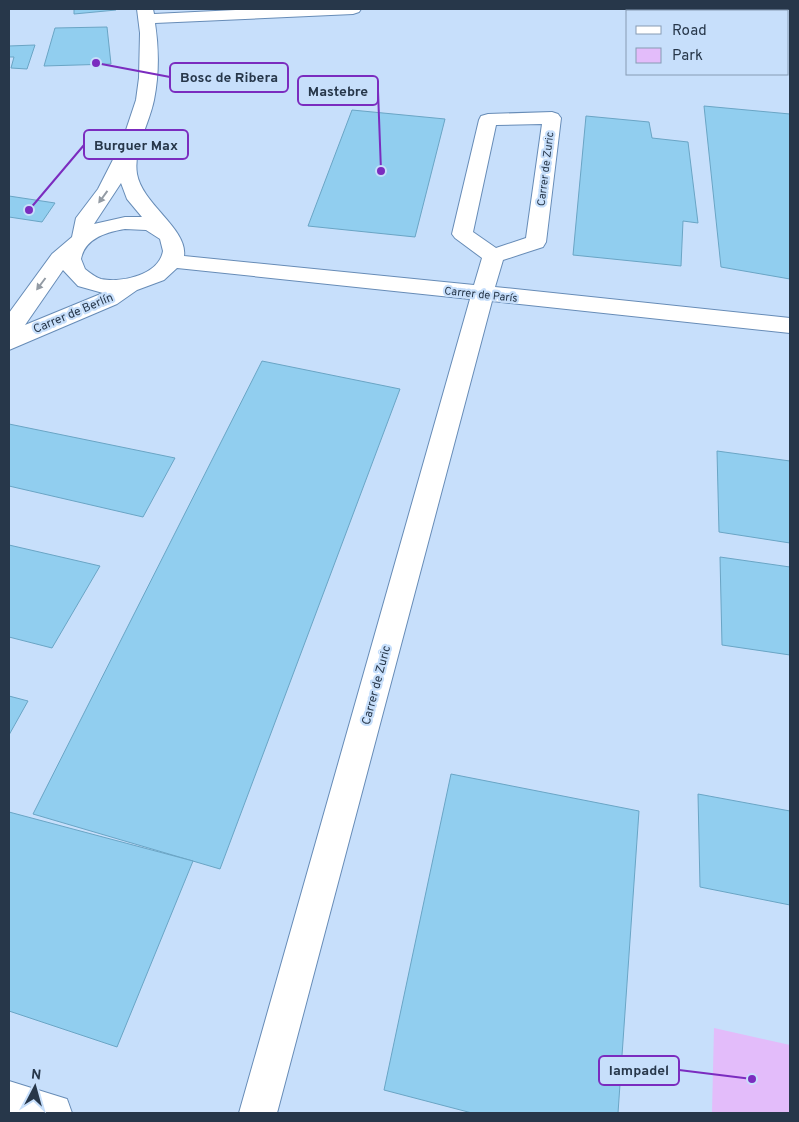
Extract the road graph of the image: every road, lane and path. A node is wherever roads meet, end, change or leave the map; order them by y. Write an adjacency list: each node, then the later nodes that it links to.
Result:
1 (353, 9): 2 (street)
2 (146, 14): 3 (street, Carrer de Berlín)
3 (127, 156): 4 (street, Carrer de Berlín); 5 (street, Carrer de Berlín, one-way to 5)
4 (166, 233): 5 (street); 7 (street)
5 (78, 243): 8 (street); 11 (street, Carrer de Berlín, one-way to 11)
6 (493, 256): 6 (street, Carrer de Zuric); 9 (street, Carrer de Zuric)
7 (171, 261): 8 (street); 9 (street, Carrer de París)
8 (134, 284): 11 (street, Carrer de Berlín)
9 (483, 294): 10 (street, Carrer de París); 14 (street, Carrer de Zuric)
10 (790, 325)
11 (10, 340)
12 (9, 1100): 13 (street)
13 (53, 1113)
14 (258, 1113)

